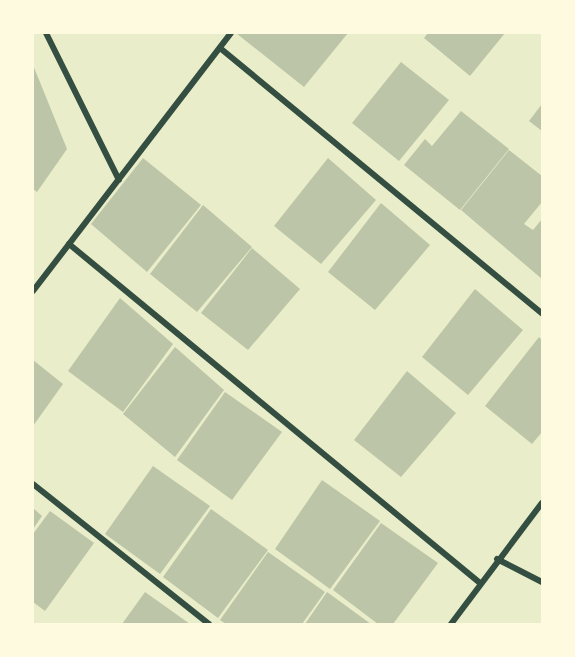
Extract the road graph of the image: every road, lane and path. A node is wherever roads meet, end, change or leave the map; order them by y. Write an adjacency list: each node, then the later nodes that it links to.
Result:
1 (46, 33): 4 (street)
2 (231, 33): 3 (street)
3 (220, 48): 4 (street); 7 (street)
4 (119, 180): 5 (street)
5 (69, 244): 6 (street); 12 (street)
6 (33, 291)
7 (542, 313)
8 (33, 484): 13 (street)
9 (542, 503): 10 (street)
10 (497, 559): 11 (street); 12 (street)
11 (542, 582)
12 (480, 583): 14 (street)
13 (208, 624)
14 (451, 624)

